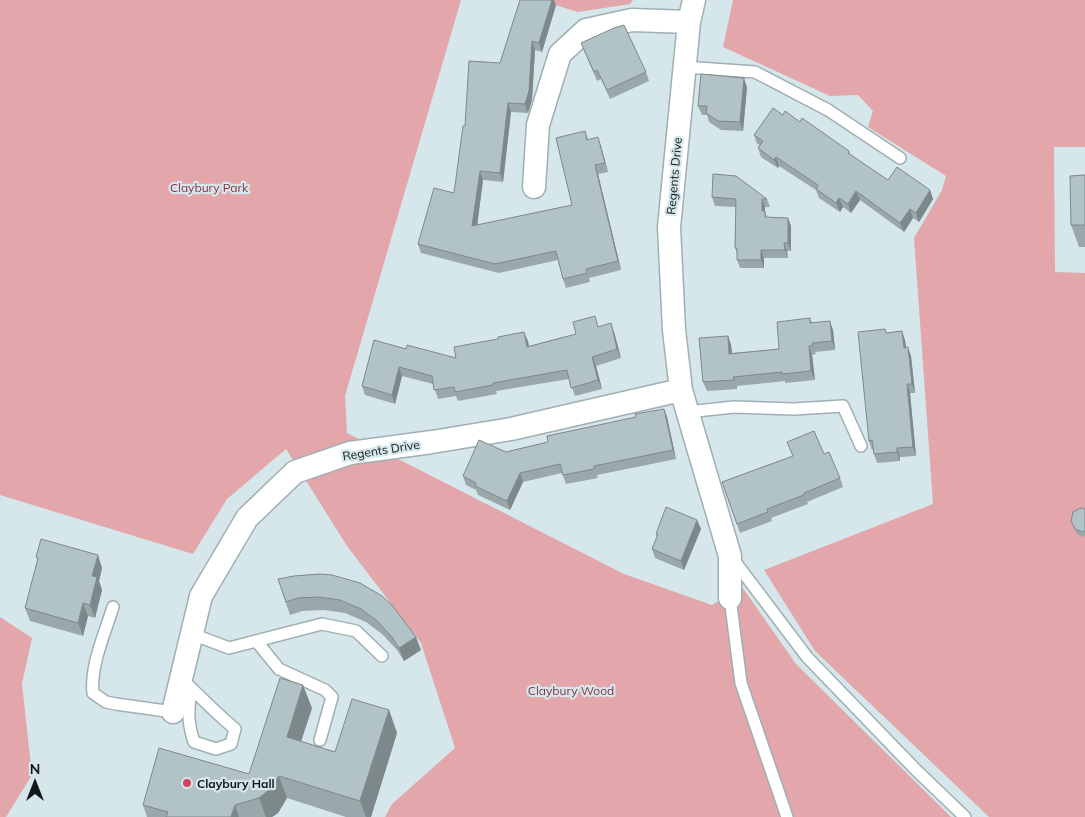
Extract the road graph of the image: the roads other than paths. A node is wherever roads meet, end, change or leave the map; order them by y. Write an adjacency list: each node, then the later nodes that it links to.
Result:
1 (694, 0): 2 (street, Regents Drive)
2 (689, 22): 3 (street, Regents Drive); 5 (street)
3 (684, 67): 4 (lane); 6 (street, Regents Drive)
4 (900, 158)
5 (534, 187)
6 (680, 390): 7 (street, Regents Drive); 12 (street, Regents Drive)
7 (687, 412): 8 (lane); 9 (street, Regents Drive)
8 (861, 446)
9 (730, 556): 10 (street, Regents Drive); 19 (lane)
10 (730, 598): 18 (lane)
11 (113, 607): 16 (lane)
12 (192, 634): 13 (lane); 15 (street, Regents Drive)
13 (257, 642): 14 (lane); 17 (lane)
14 (382, 656)
15 (187, 683): 15 (lane); 16 (street, Regents Drive)
16 (173, 712)
17 (320, 740)
18 (787, 817)
19 (966, 817)

